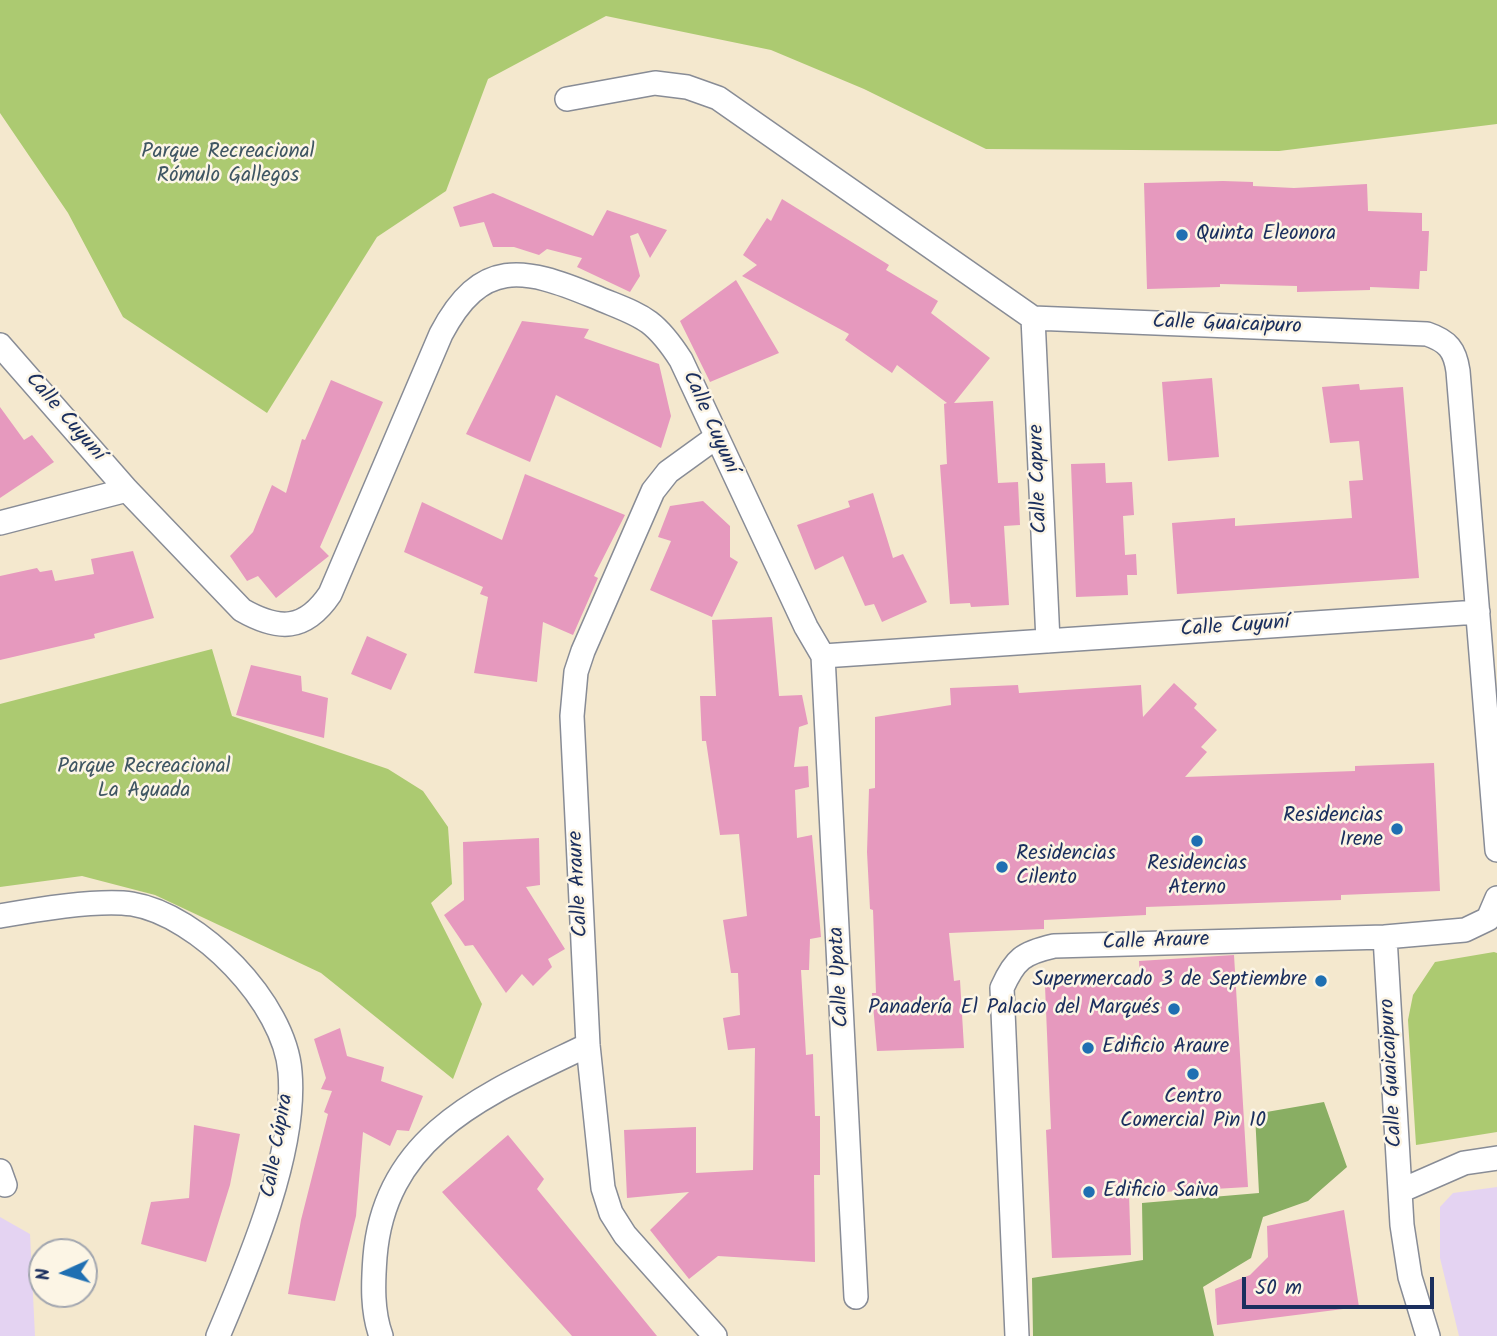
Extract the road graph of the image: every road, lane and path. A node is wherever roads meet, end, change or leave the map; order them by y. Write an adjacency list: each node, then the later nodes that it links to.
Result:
1 (566, 99): 2 (street)
2 (1033, 318): 7 (street, Calle Guaicaipuro); 8 (street, Calle Capure)
3 (0, 345): 5 (street, Calle Cuyuní)
4 (715, 438): 5 (street, Calle Cuyuní); 9 (street, Calle Cuyuní); 14 (street, Calle Araure)
5 (127, 490): 6 (street, Calle Cuyuní)
6 (0, 523)
7 (1478, 612): 8 (street, Calle Cuyuní); 10 (street, Calle Guaicaipuro)
8 (1048, 641): 9 (street, Calle Cuyuní)
9 (823, 656): 17 (street, Calle Upata)
10 (1497, 850)
11 (1497, 898): 13 (street)
12 (0, 916): 18 (street, Calle Cúpira)
13 (1385, 937): 16 (street, Calle Guaicaipuro); 21 (street, Calle Araure)
14 (588, 1045): 19 (street); 20 (street, Calle Araure)
15 (1497, 1158): 16 (street)
16 (1399, 1191): 22 (street, Calle Guaicaipuro)
17 (856, 1297)
18 (218, 1336)
19 (381, 1336)
20 (715, 1336)
21 (1017, 1336)
22 (1428, 1336)

